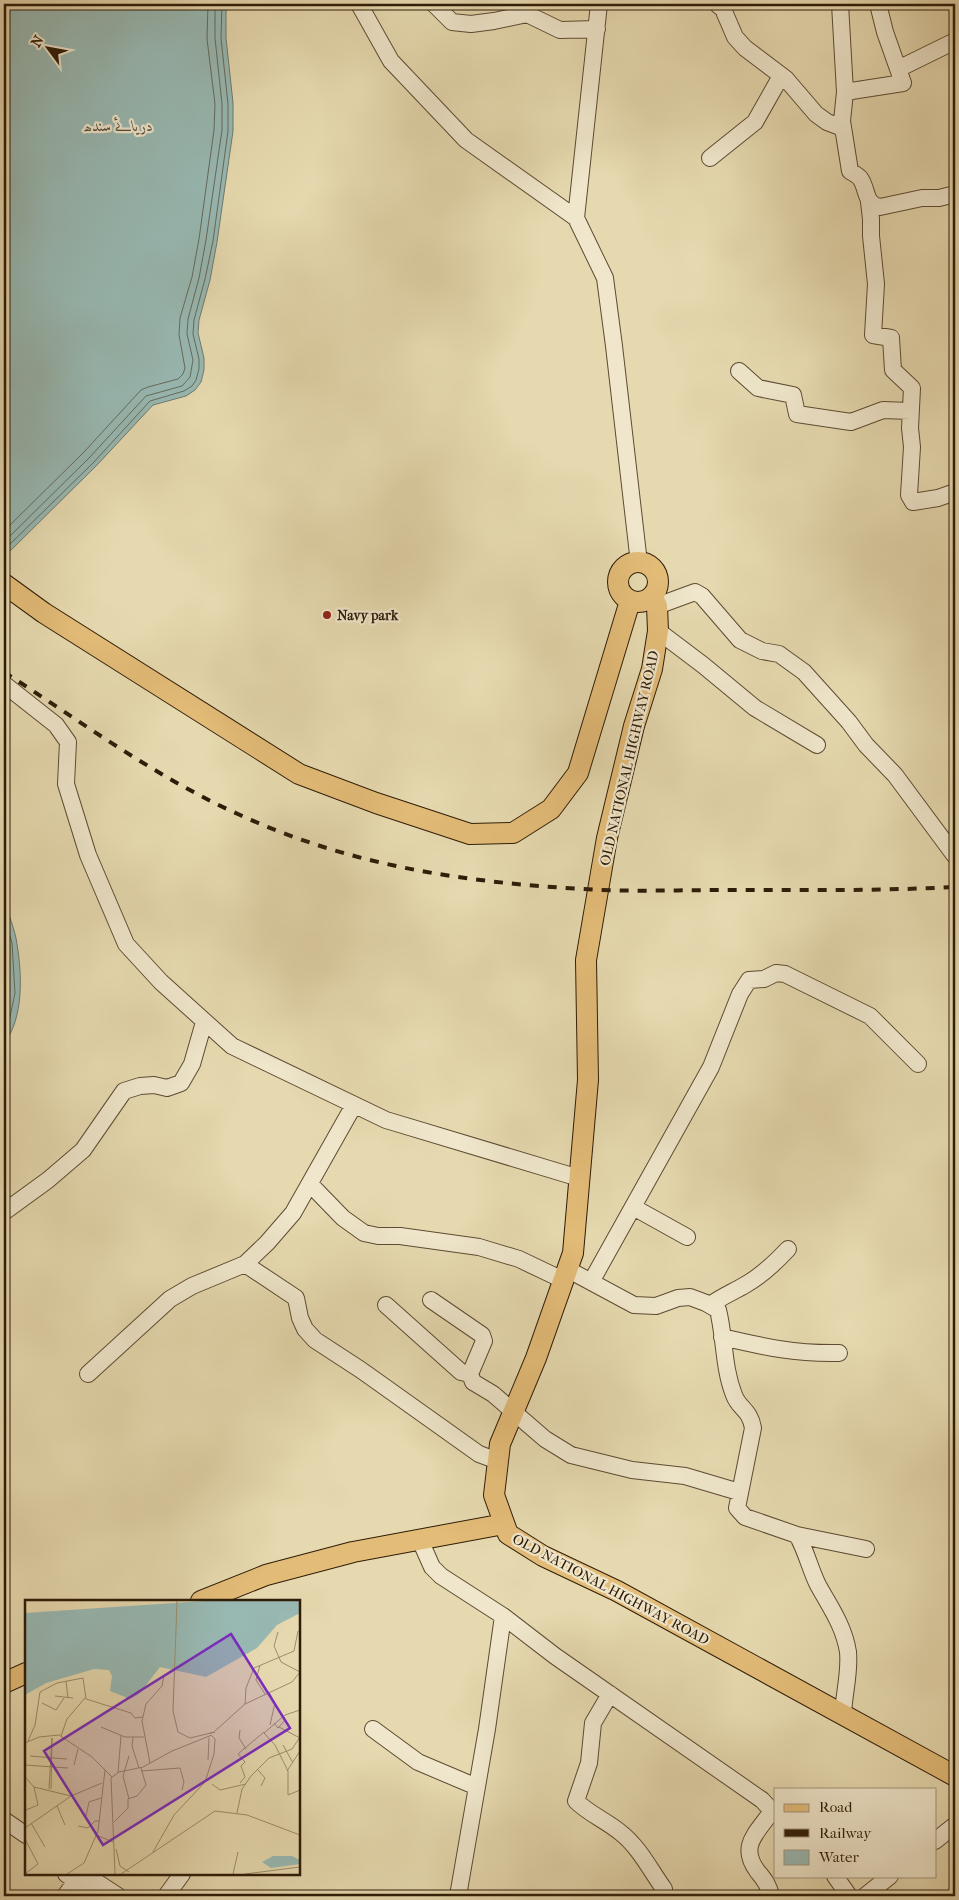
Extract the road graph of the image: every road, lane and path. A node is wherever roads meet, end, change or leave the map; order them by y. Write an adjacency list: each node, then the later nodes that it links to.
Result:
1 (358, 4): 16 (street)
2 (434, 4): 7 (street)
3 (599, 4): 7 (street)
4 (717, 4): 10 (street)
5 (840, 4): 11 (street)
6 (878, 4): 9 (street)
7 (596, 30): 16 (street)
8 (955, 41): 9 (street)
9 (898, 69): 11 (street)
10 (781, 76): 12 (street); 13 (street)
11 (846, 92): 12 (street)
12 (843, 128): 15 (street)
13 (710, 158)
14 (955, 194): 15 (street)
15 (869, 202): 18 (street)
16 (576, 218): 20 (street)
17 (739, 370): 18 (street)
18 (910, 411): 19 (street)
19 (955, 492)
20 (639, 563): 22 (main road); 23 (main road)
21 (4, 584): 22 (main road)
22 (630, 600): 23 (main road)
23 (655, 601): 24 (main road, OLD NATIONAL HIGHWAY ROAD); 27 (street)
24 (658, 631): 26 (street); 31 (main road, OLD NATIONAL HIGHWAY ROAD)
25 (4, 684): 28 (street)
26 (817, 745)
27 (955, 856)
28 (204, 1022): 30 (street); 34 (street)
29 (918, 1064): 33 (street)
30 (354, 1105): 31 (street); 32 (street)
31 (579, 1178): 38 (main road, OLD NATIONAL HIGHWAY ROAD)
32 (310, 1184): 37 (street); 38 (street)
33 (633, 1207): 35 (street); 39 (street)
34 (4, 1212)
35 (686, 1237)
36 (788, 1249): 42 (street)
37 (245, 1264): 45 (street); 48 (street)
38 (565, 1275): 39 (street); 47 (main road, OLD NATIONAL HIGHWAY ROAD)
39 (591, 1282): 42 (street)
40 (431, 1300): 46 (street)
41 (386, 1305): 46 (street)
42 (710, 1305): 43 (street)
43 (722, 1337): 44 (street); 49 (street)
44 (839, 1354)
45 (88, 1374)
46 (470, 1374): 47 (street)
47 (513, 1413): 48 (main road, OLD NATIONAL HIGHWAY ROAD); 49 (street)
48 (498, 1461): 50 (main road, OLD NATIONAL HIGHWAY ROAD)
49 (740, 1492): 51 (street)
50 (504, 1524): 52 (main road); 59 (main road, OLD NATIONAL HIGHWAY ROAD)
51 (797, 1535): 53 (street); 59 (street)
52 (420, 1540): 54 (main road); 55 (street)
53 (866, 1549)
54 (204, 1600)
55 (502, 1616): 58 (street); 62 (street)
56 (25, 1673): 57 (main road)
57 (4, 1683)
58 (610, 1694): 63 (street); 74 (street)
59 (843, 1714): 61 (main road, OLD NATIONAL HIGHWAY ROAD)
60 (373, 1729): 62 (street)
61 (955, 1776)
62 (477, 1787): 79 (street)
63 (774, 1812): 80 (street)
64 (4, 1820): 67 (street)
65 (955, 1825): 68 (street)
66 (4, 1834): 69 (street)
67 (25, 1835)
68 (936, 1840)
69 (25, 1847)
70 (79, 1875): 75 (street); 76 (street); 77 (street)
71 (181, 1875): 78 (street)
72 (836, 1878): 81 (street)
73 (888, 1878): 82 (street)
74 (664, 1889)
75 (65, 1896)
76 (99, 1896)
77 (118, 1896)
78 (166, 1896)
79 (458, 1896)
80 (771, 1896)
81 (849, 1896)
82 (865, 1896)

